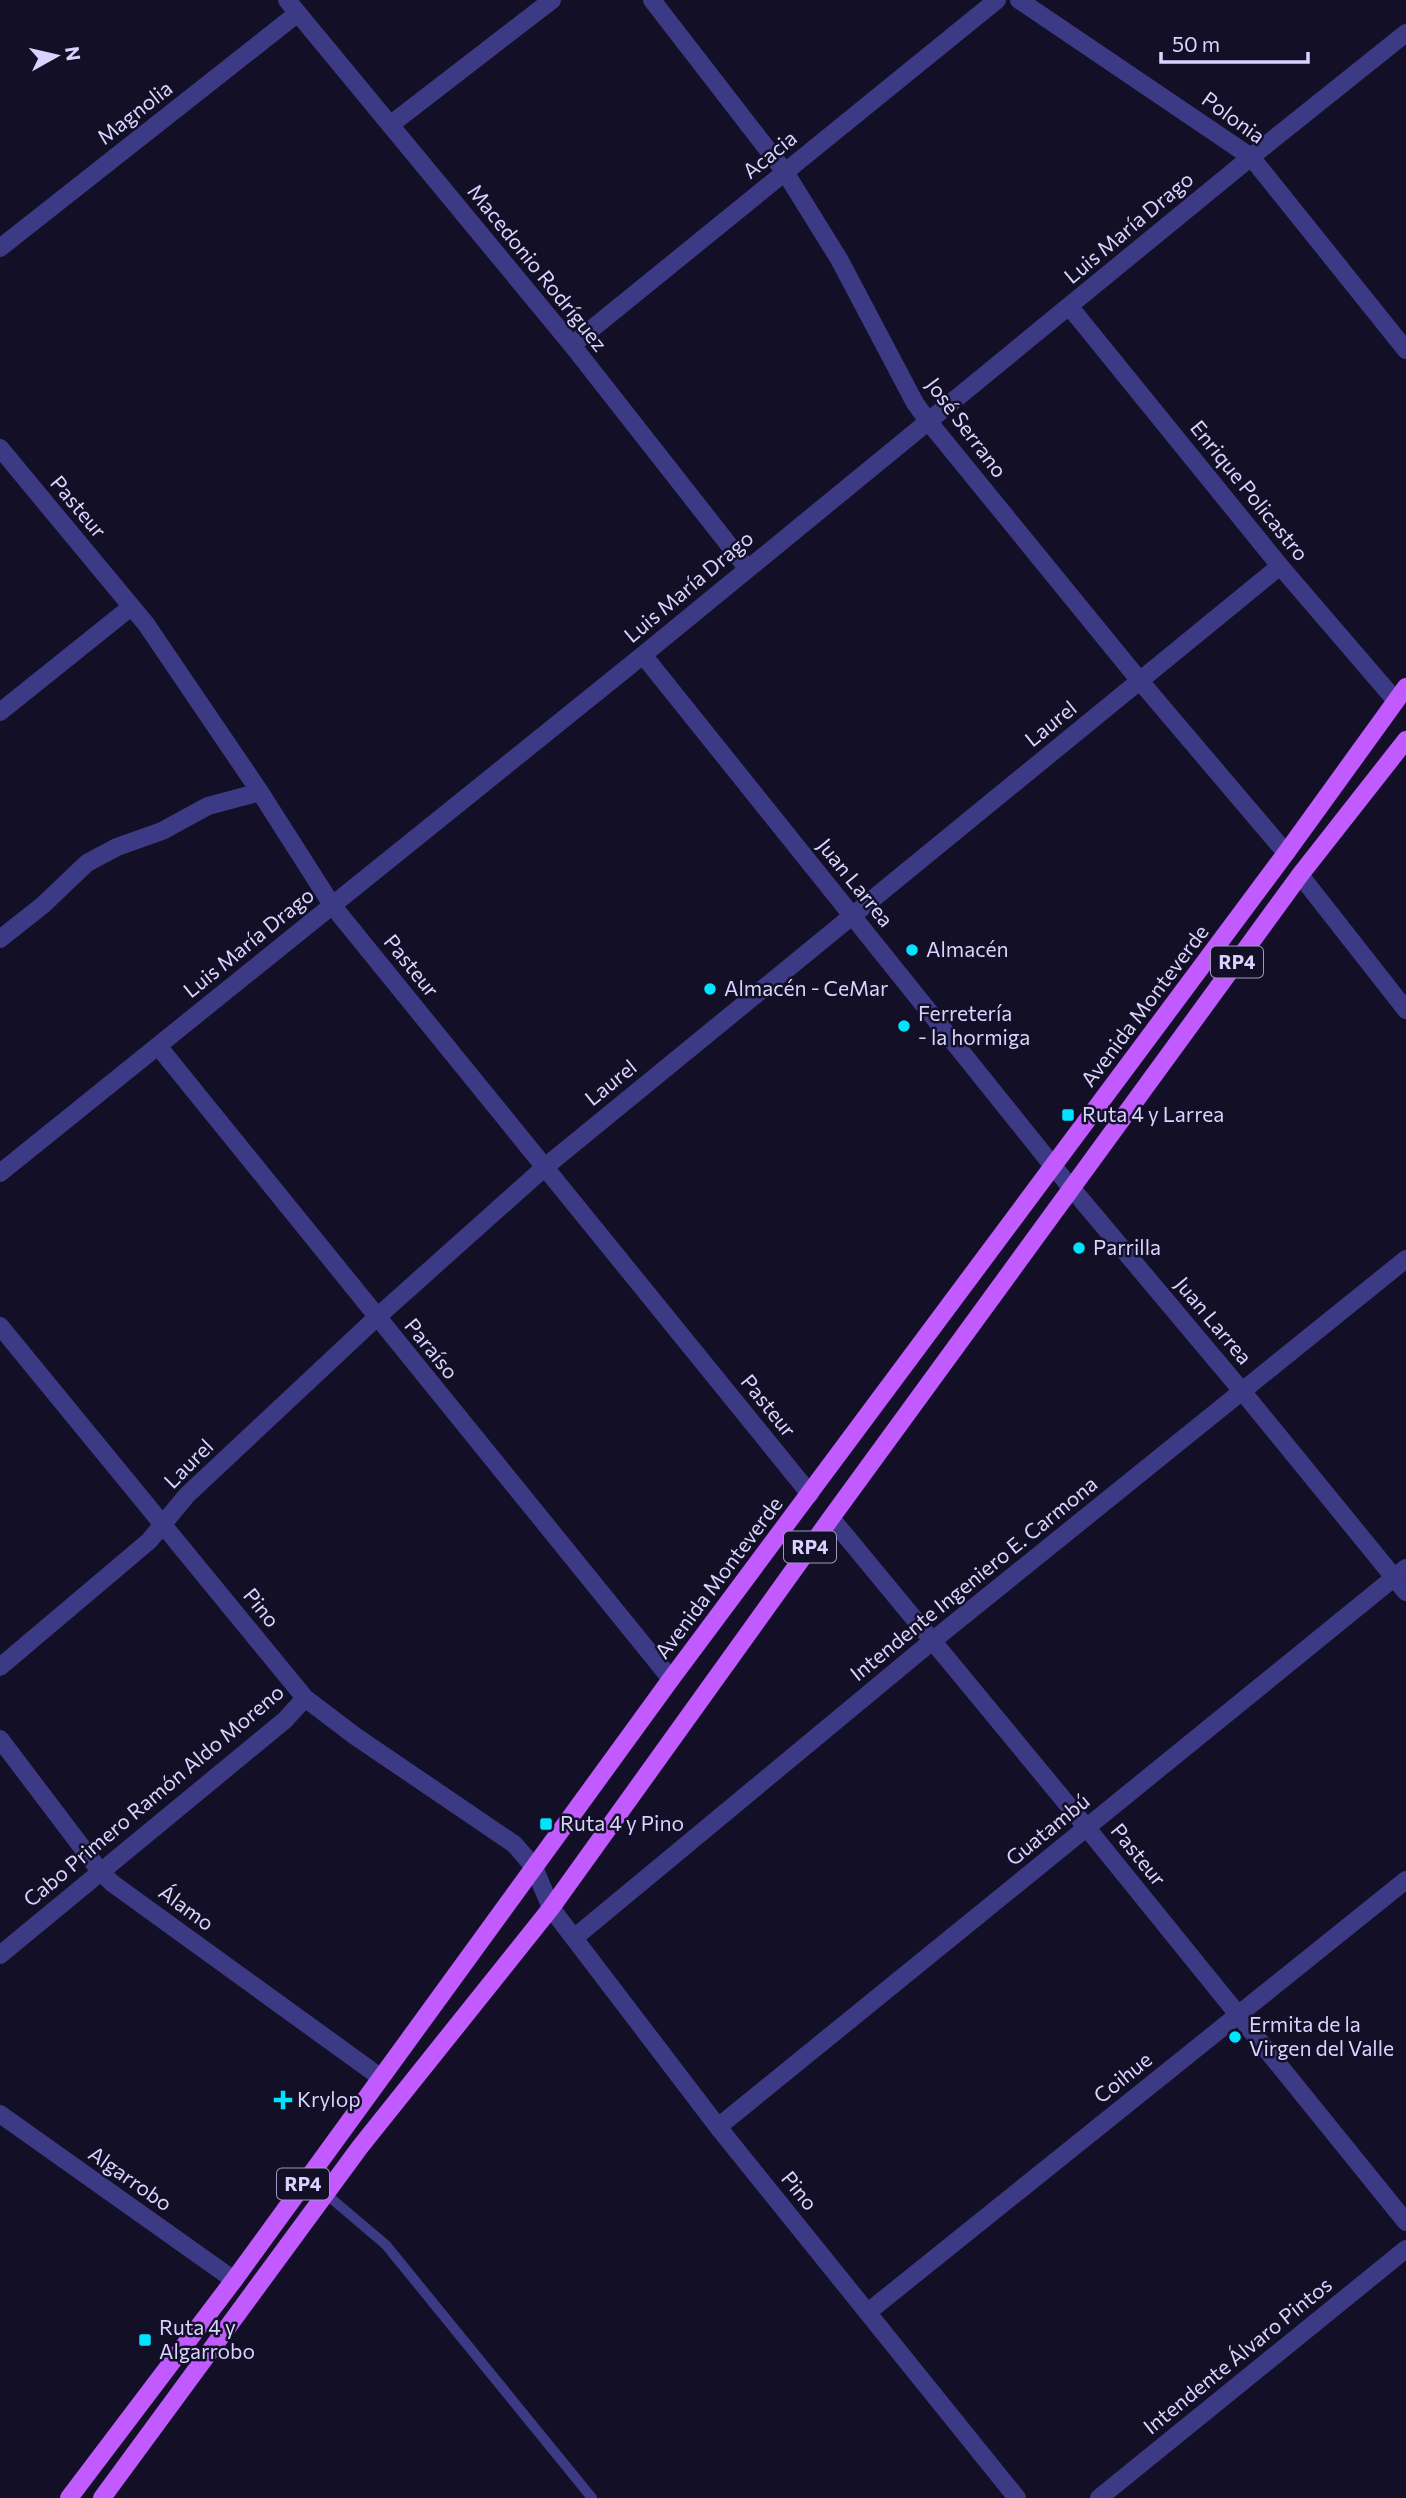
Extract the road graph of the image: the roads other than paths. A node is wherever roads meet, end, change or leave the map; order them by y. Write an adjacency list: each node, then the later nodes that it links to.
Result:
1 (552, 0): 7 (street)
2 (652, 0): 9 (street, José Serrano)
3 (997, 0): 9 (street, Acacia)
4 (1019, 0): 8 (street, Polonia)
5 (292, 7): 7 (street, Macedonio Rodríguez); 10 (street, Magnolia)
6 (1406, 33): 8 (street, Luis María Drago)
7 (390, 125): 12 (street, Macedonio Rodríguez)
8 (1251, 157): 11 (street, Luis María Drago); 13 (street, Polonia)
9 (785, 172): 12 (street, Acacia); 14 (street, José Serrano)
10 (0, 248)
11 (1069, 306): 14 (street, Luis María Drago); 16 (street, Enrique Policastro)
12 (572, 345): 17 (street, Macedonio Rodríguez)
13 (1406, 350)
14 (928, 421): 17 (street, Luis María Drago); 20 (street, José Serrano)
15 (0, 448): 18 (street, Pasteur)
16 (1280, 566): 20 (street, Laurel); 21 (street, Enrique Policastro)
17 (747, 568): 19 (street, Luis María Drago)
18 (131, 607): 22 (street); 24 (street, Pasteur)
19 (643, 654): 27 (street, Luis María Drago); 28 (street, Juan Larrea)
20 (1140, 681): 25 (street, José Serrano); 28 (street, Laurel)
21 (1401, 694): 25 (main road, Avenida Monteverde / RP4)
22 (0, 712)
23 (1406, 740): 26 (main road, RP4)
24 (260, 792): 27 (street, Pasteur); 29 (street)
25 (1286, 853): 32 (main road, Avenida Monteverde / RP4)
26 (1300, 875): 30 (street); 35 (main road, RP4)
27 (332, 905): 31 (street, Luis María Drago); 33 (street, Pasteur)
28 (852, 915): 32 (street, Juan Larrea); 33 (street, Laurel)
29 (0, 939)
30 (1406, 1010)
31 (158, 1046): 34 (street, Luis María Drago); 37 (street, Paraíso)
32 (1053, 1166): 35 (street, Juan Larrea); 40 (main road, Avenida Monteverde / RP4)
33 (545, 1167): 37 (street, Laurel); 40 (street, Pasteur)
34 (0, 1173)
35 (1072, 1188): 39 (street, Juan Larrea); 41 (main road, RP4)
36 (1406, 1259): 39 (street, Intendente Ingeniero E. Carmona)
37 (376, 1318): 42 (street, Laurel); 47 (street, Paraíso)
38 (0, 1326): 42 (street, Pino)
39 (1242, 1391): 43 (street, Juan Larrea); 45 (street, Intendente Ingeniero E. Carmona)
40 (810, 1494): 47 (main road, Avenida Monteverde / RP4)
41 (831, 1518): 45 (street, Pasteur); 54 (main road, RP4)
42 (163, 1524): 46 (street, Laurel); 48 (street, Pino)
43 (1400, 1573): 44 (street, Juan Larrea); 50 (street, Guatambú)
44 (1406, 1592)
45 (931, 1642): 50 (street, Pasteur); 55 (street, Intendente Ingeniero E. Carmona)
46 (0, 1667)
47 (671, 1679): 51 (main road, Avenida Monteverde / RP4)
48 (305, 1698): 51 (street, Pino); 52 (street, Cabo Primero Ramón Aldo Moreno)
49 (0, 1739): 52 (street, Álamo)
50 (1087, 1828): 57 (street, Pasteur); 60 (street, Guatambú)
51 (534, 1867): 54 (street, Pino); 58 (main road, Avenida Monteverde / RP4)
52 (100, 1871): 56 (street, Cabo Primero Ramón Aldo Moreno); 58 (street, Álamo)
53 (1406, 1880): 57 (street, Coihue)
54 (551, 1908): 55 (street, Pino); 61 (main road, RP4)
55 (574, 1938): 60 (street, Pino)
56 (0, 1955)
57 (1238, 2016): 62 (street, Pasteur); 65 (street, Coihue)
58 (380, 2077): 64 (main road, Avenida Monteverde / RP4)
59 (0, 2114): 64 (street, Algarrobo)
60 (718, 2127): 65 (street, Pino)
61 (326, 2194): 67 (main road, RP4); 68 (lane)
62 (1406, 2222)
63 (1406, 2249): 70 (street, Intendente Álvaro Pintos)
64 (234, 2280): 66 (main road, Avenida Monteverde / RP4)
65 (868, 2312): 69 (street, Pino)
66 (69, 2498)
67 (103, 2498)
68 (592, 2498)
69 (1017, 2498)
70 (1099, 2498)

